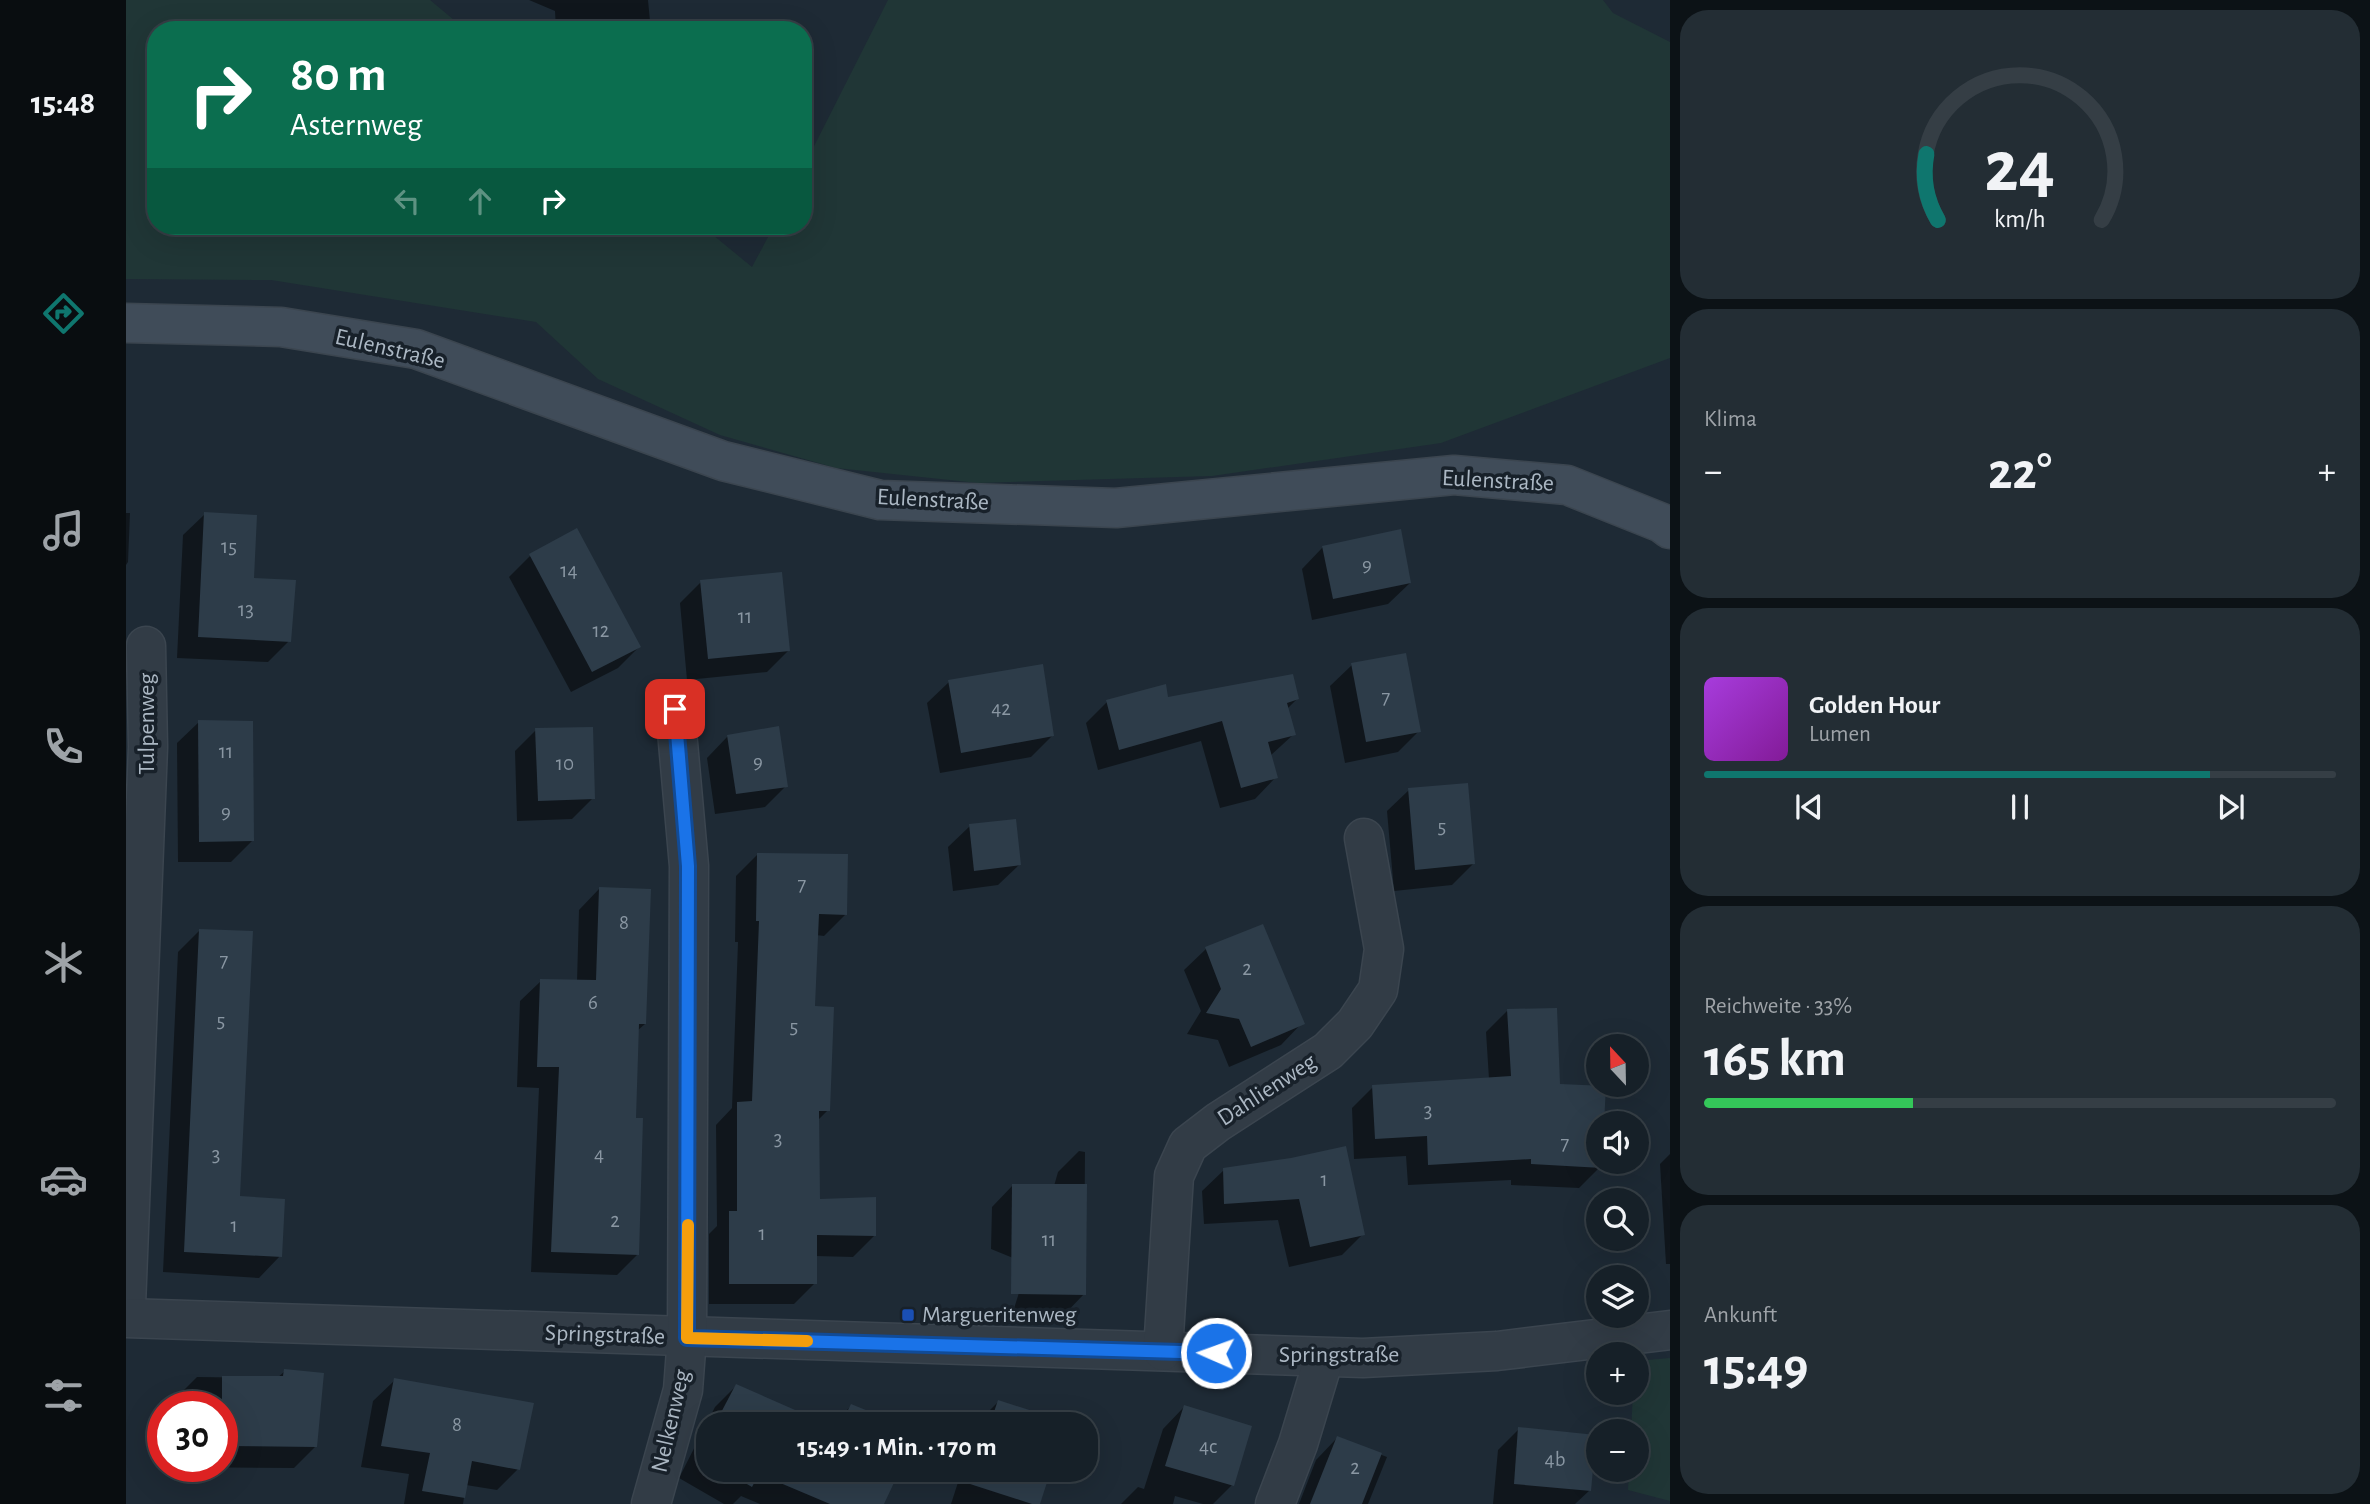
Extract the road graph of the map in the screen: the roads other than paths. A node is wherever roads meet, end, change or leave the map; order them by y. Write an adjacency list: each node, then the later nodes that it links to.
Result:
1 (126, 323): 2 (main road, Eulenstraße)
2 (1670, 529)
3 (146, 646): 6 (street, Tulpenweg)
4 (675, 709): 9 (street, Nelkenweg)
5 (1364, 838): 10 (street, Dahlienweg)
6 (126, 1306)
7 (126, 1318): 9 (street, Springstraße)
8 (1670, 1330): 11 (street, Springstraße)
9 (687, 1338): 10 (street, Springstraße); 12 (street, Nelkenweg)
10 (1163, 1351): 11 (street, Springstraße)
11 (1324, 1357): 13 (street)
12 (651, 1504)
13 (1275, 1504)

